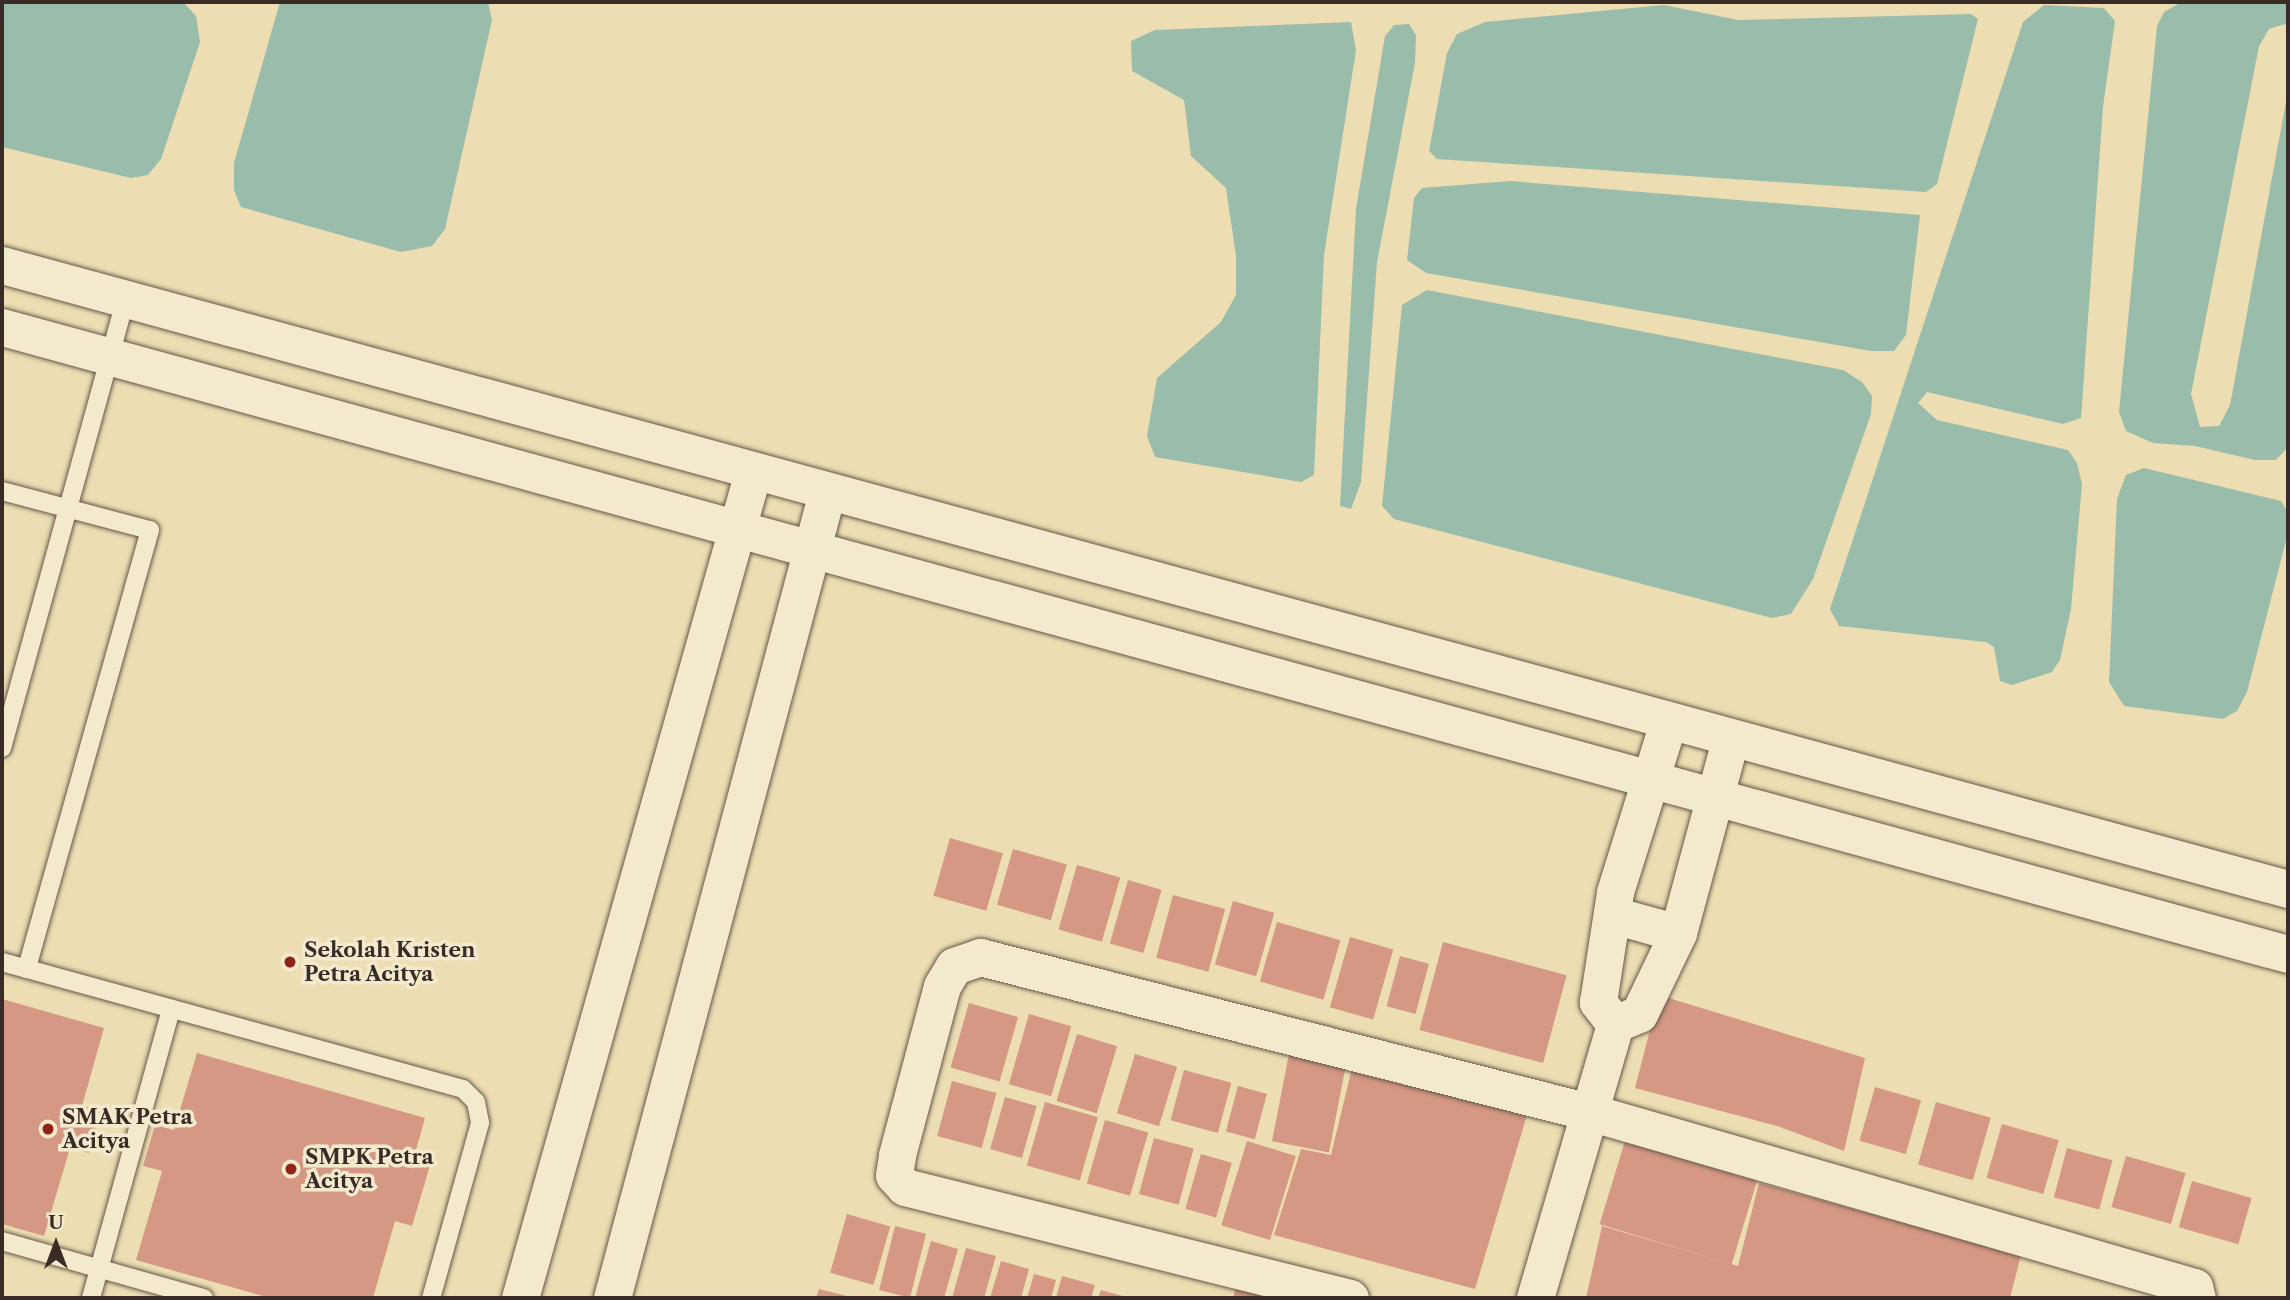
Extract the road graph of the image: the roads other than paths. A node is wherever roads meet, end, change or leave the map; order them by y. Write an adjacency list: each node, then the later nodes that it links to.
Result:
1 (2, 265): 2 (street)
2 (126, 299): 4 (lane); 5 (street)
3 (2, 327): 4 (street)
4 (112, 358): 8 (lane); 9 (street)
5 (753, 472): 7 (street); 9 (street)
6 (2, 491): 8 (lane)
7 (827, 492): 10 (street); 11 (street)
8 (69, 508): 13 (lane); 21 (lane)
9 (737, 530): 10 (street); 30 (street)
10 (815, 552): 14 (street); 31 (street)
11 (1668, 723): 12 (street); 14 (street)
12 (1730, 740): 15 (street); 16 (street)
13 (2, 748)
14 (1652, 783): 15 (street); 17 (street)
15 (1713, 800): 18 (street); 19 (street)
16 (2288, 889)
17 (1613, 915): 18 (street); 23 (street)
18 (1678, 933): 23 (street)
19 (2288, 954)
20 (2, 962): 21 (lane)
21 (27, 969): 22 (lane)
22 (172, 1009): 26 (lane); 29 (lane)
23 (1615, 1024): 24 (street)
24 (1589, 1112): 32 (street); 33 (street); 34 (street)
25 (2, 1241): 26 (lane)
26 (99, 1268): 27 (lane); 28 (lane)
27 (91, 1298)
28 (204, 1298)
29 (431, 1298)
30 (520, 1298)
31 (612, 1298)
32 (1350, 1298)
33 (1535, 1298)
34 (2197, 1298)

